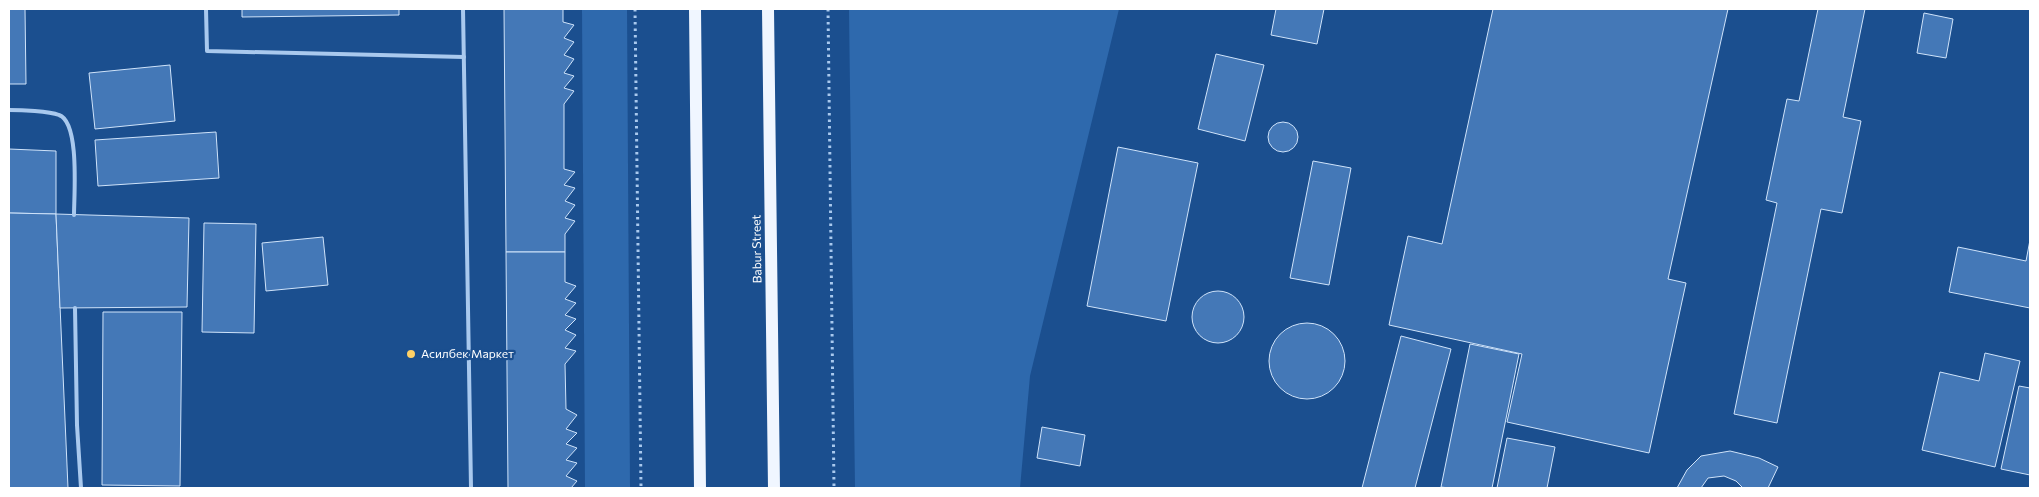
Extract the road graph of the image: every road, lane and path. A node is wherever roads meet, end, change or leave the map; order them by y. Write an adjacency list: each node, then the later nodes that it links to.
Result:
1 (206, 9): 7 (lane)
2 (463, 9): 7 (lane)
3 (635, 9): 13 (path)
4 (695, 9): 14 (main road)
5 (768, 9): 15 (main road, Babur Street)
6 (828, 9): 16 (path)
7 (464, 57): 12 (lane)
8 (9, 110): 9 (lane)
9 (74, 215)
10 (76, 308): 11 (lane)
11 (81, 488)
12 (471, 488)
13 (641, 488)
14 (700, 488)
15 (774, 488)
16 (834, 488)

